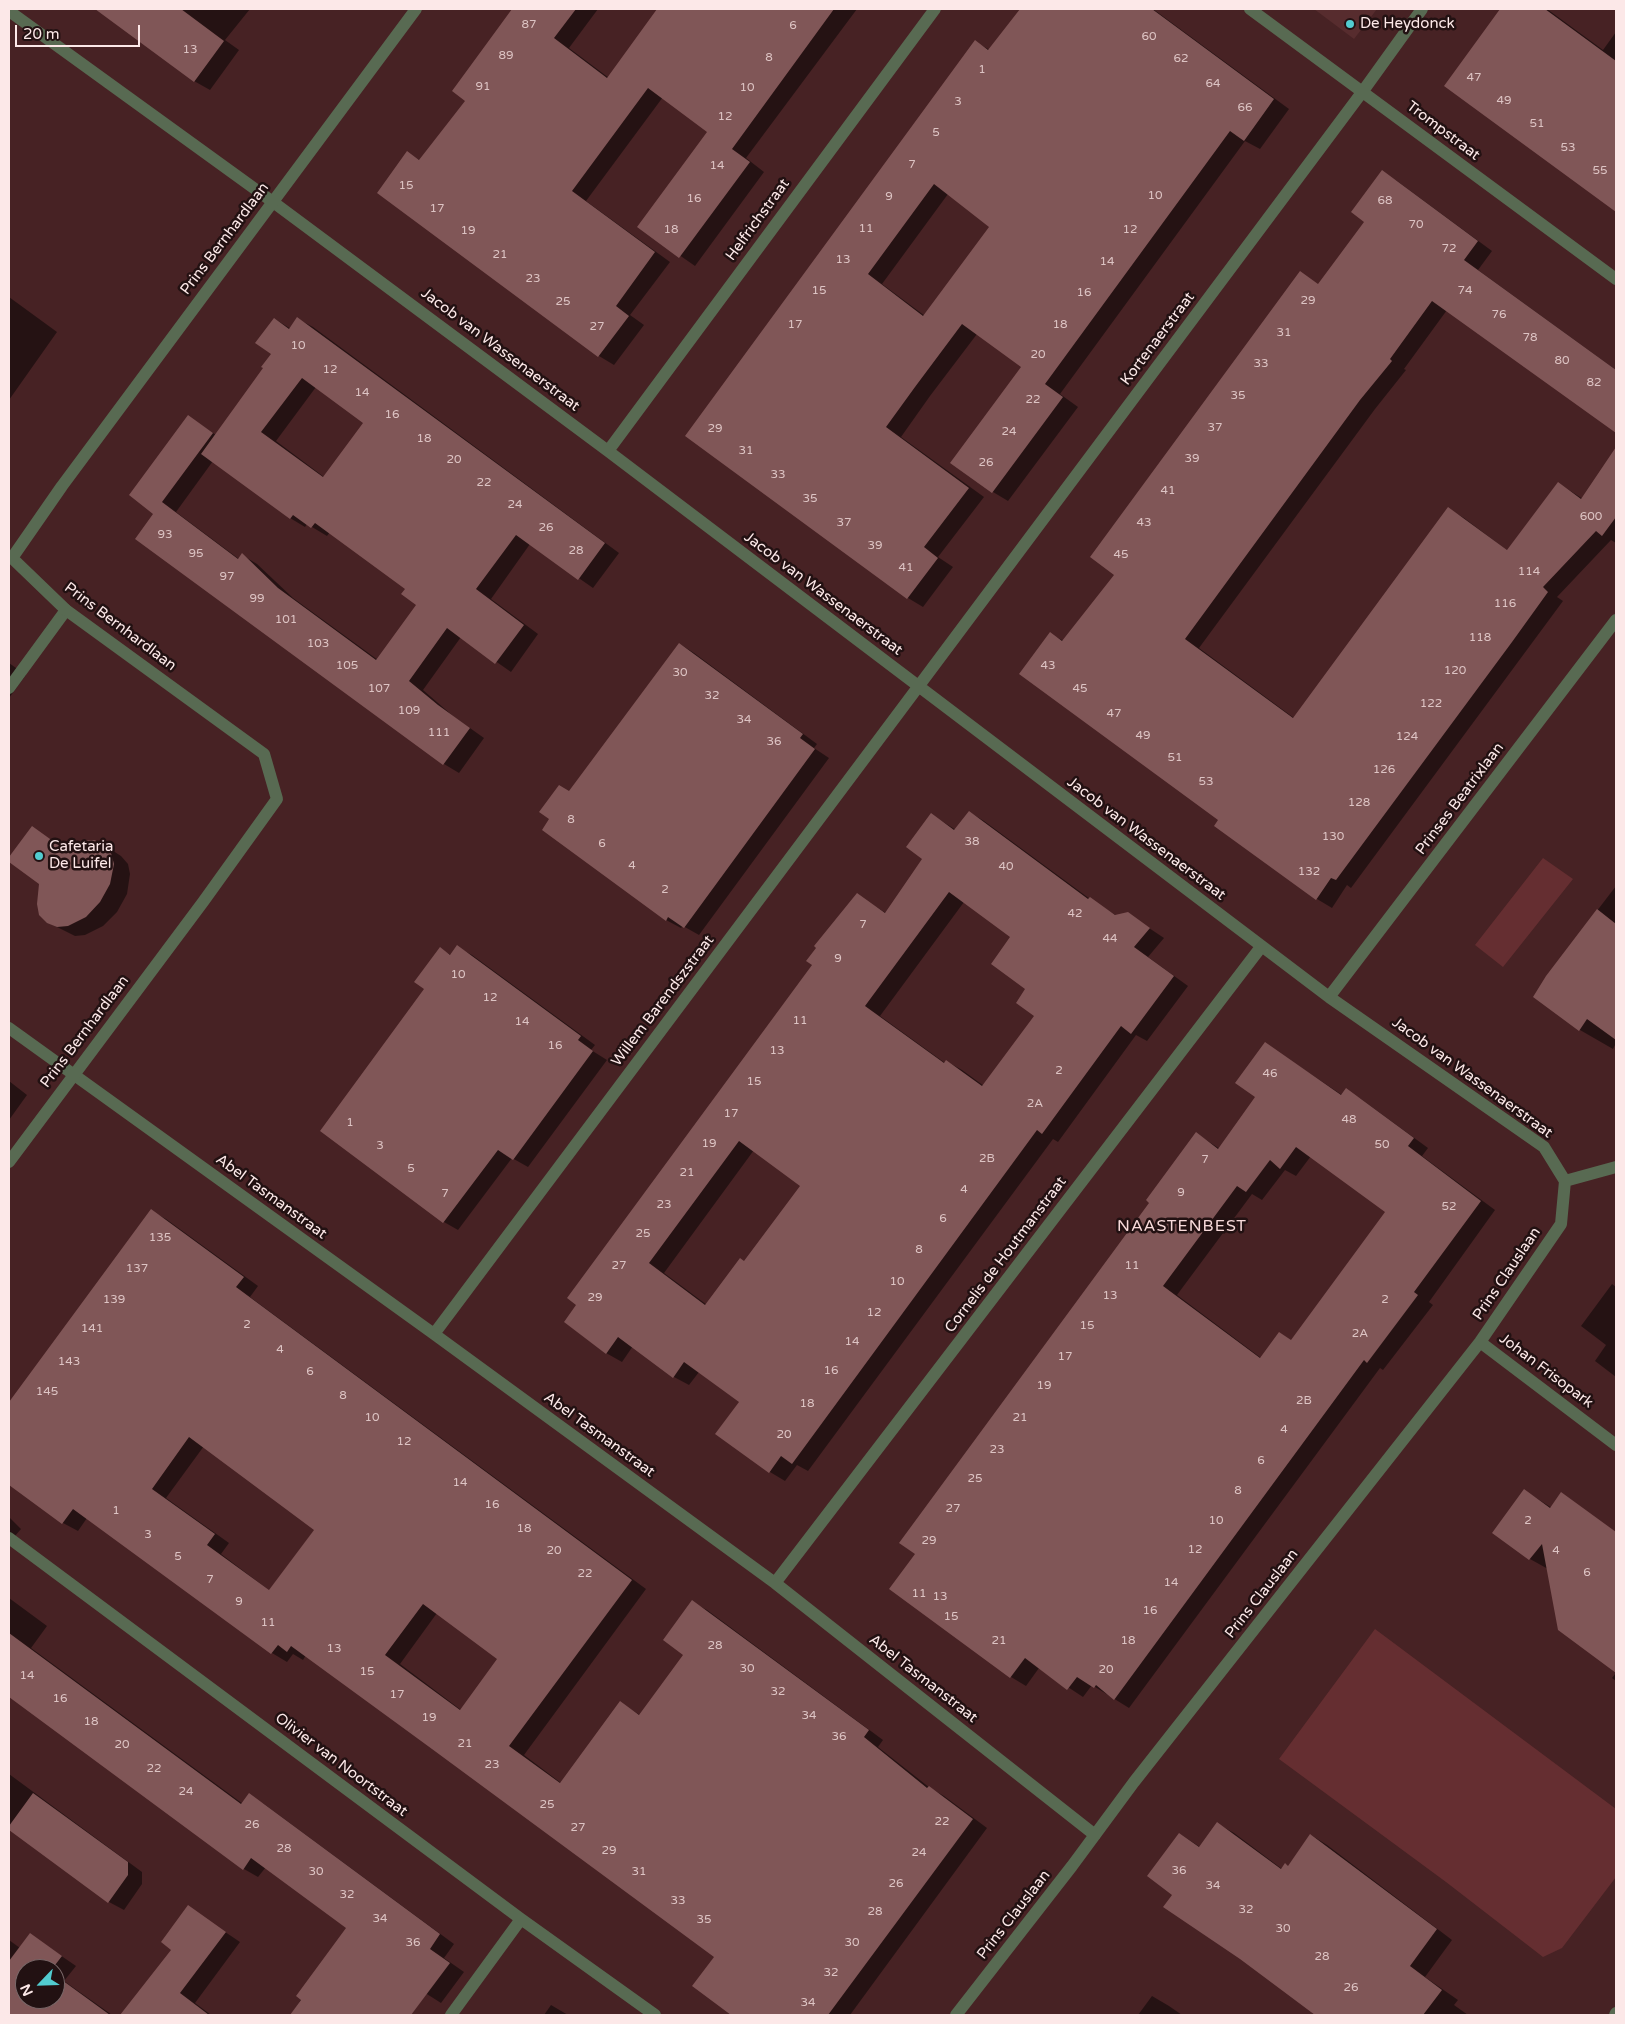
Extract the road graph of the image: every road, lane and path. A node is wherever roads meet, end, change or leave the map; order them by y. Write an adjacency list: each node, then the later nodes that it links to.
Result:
1 (416, 9): 7 (street, Prins Bernhardlaan)
2 (935, 9): 9 (street, Helfrichstraat)
3 (1250, 9): 6 (street, Trompstraat)
4 (1422, 9): 6 (street, Kortenaerstraat)
5 (9, 11): 7 (street, Jacob van Wassenaerstraat)
6 (1362, 91): 8 (street, Trompstraat); 13 (street, Kortenaerstraat)
7 (273, 202): 9 (street, Jacob van Wassenaerstraat); 10 (street, Prins Bernhardlaan)
8 (1616, 279)
9 (608, 451): 13 (street, Jacob van Wassenaerstraat)
10 (11, 557): 11 (street, Prins Bernhardlaan)
11 (66, 610): 14 (street); 18 (street, Prins Bernhardlaan)
12 (1616, 620): 16 (street, Prinses Beatrixlaan)
13 (918, 687): 15 (street, Jacob van Wassenaerstraat); 22 (street, Willem Barendszstraat)
14 (9, 688)
15 (1262, 947): 16 (street, Jacob van Wassenaerstraat); 26 (street, Cornelis de Houtmanstraat)
16 (1329, 997): 21 (street, Jacob van Wassenaerstraat)
17 (9, 1028): 18 (street, Abel Tasmanstraat)
18 (72, 1075): 19 (street, Prins Bernhardlaan); 22 (street, Abel Tasmanstraat)
19 (9, 1162)
20 (1616, 1166): 21 (street)
21 (1565, 1181): 23 (street, Prins Clauslaan)
22 (434, 1334): 26 (street, Abel Tasmanstraat)
23 (1480, 1342): 24 (street, Johan Frisopark); 27 (street, Prins Clauslaan)
24 (1616, 1445)
25 (9, 1538): 28 (street, Olivier van Noortstraat)
26 (775, 1583): 27 (street, Abel Tasmanstraat)
27 (1096, 1835): 31 (street, Prins Clauslaan)
28 (521, 1918): 29 (street); 30 (street, Olivier van Noortstraat)
29 (451, 2015)
30 (655, 2015)
31 (956, 2015)

